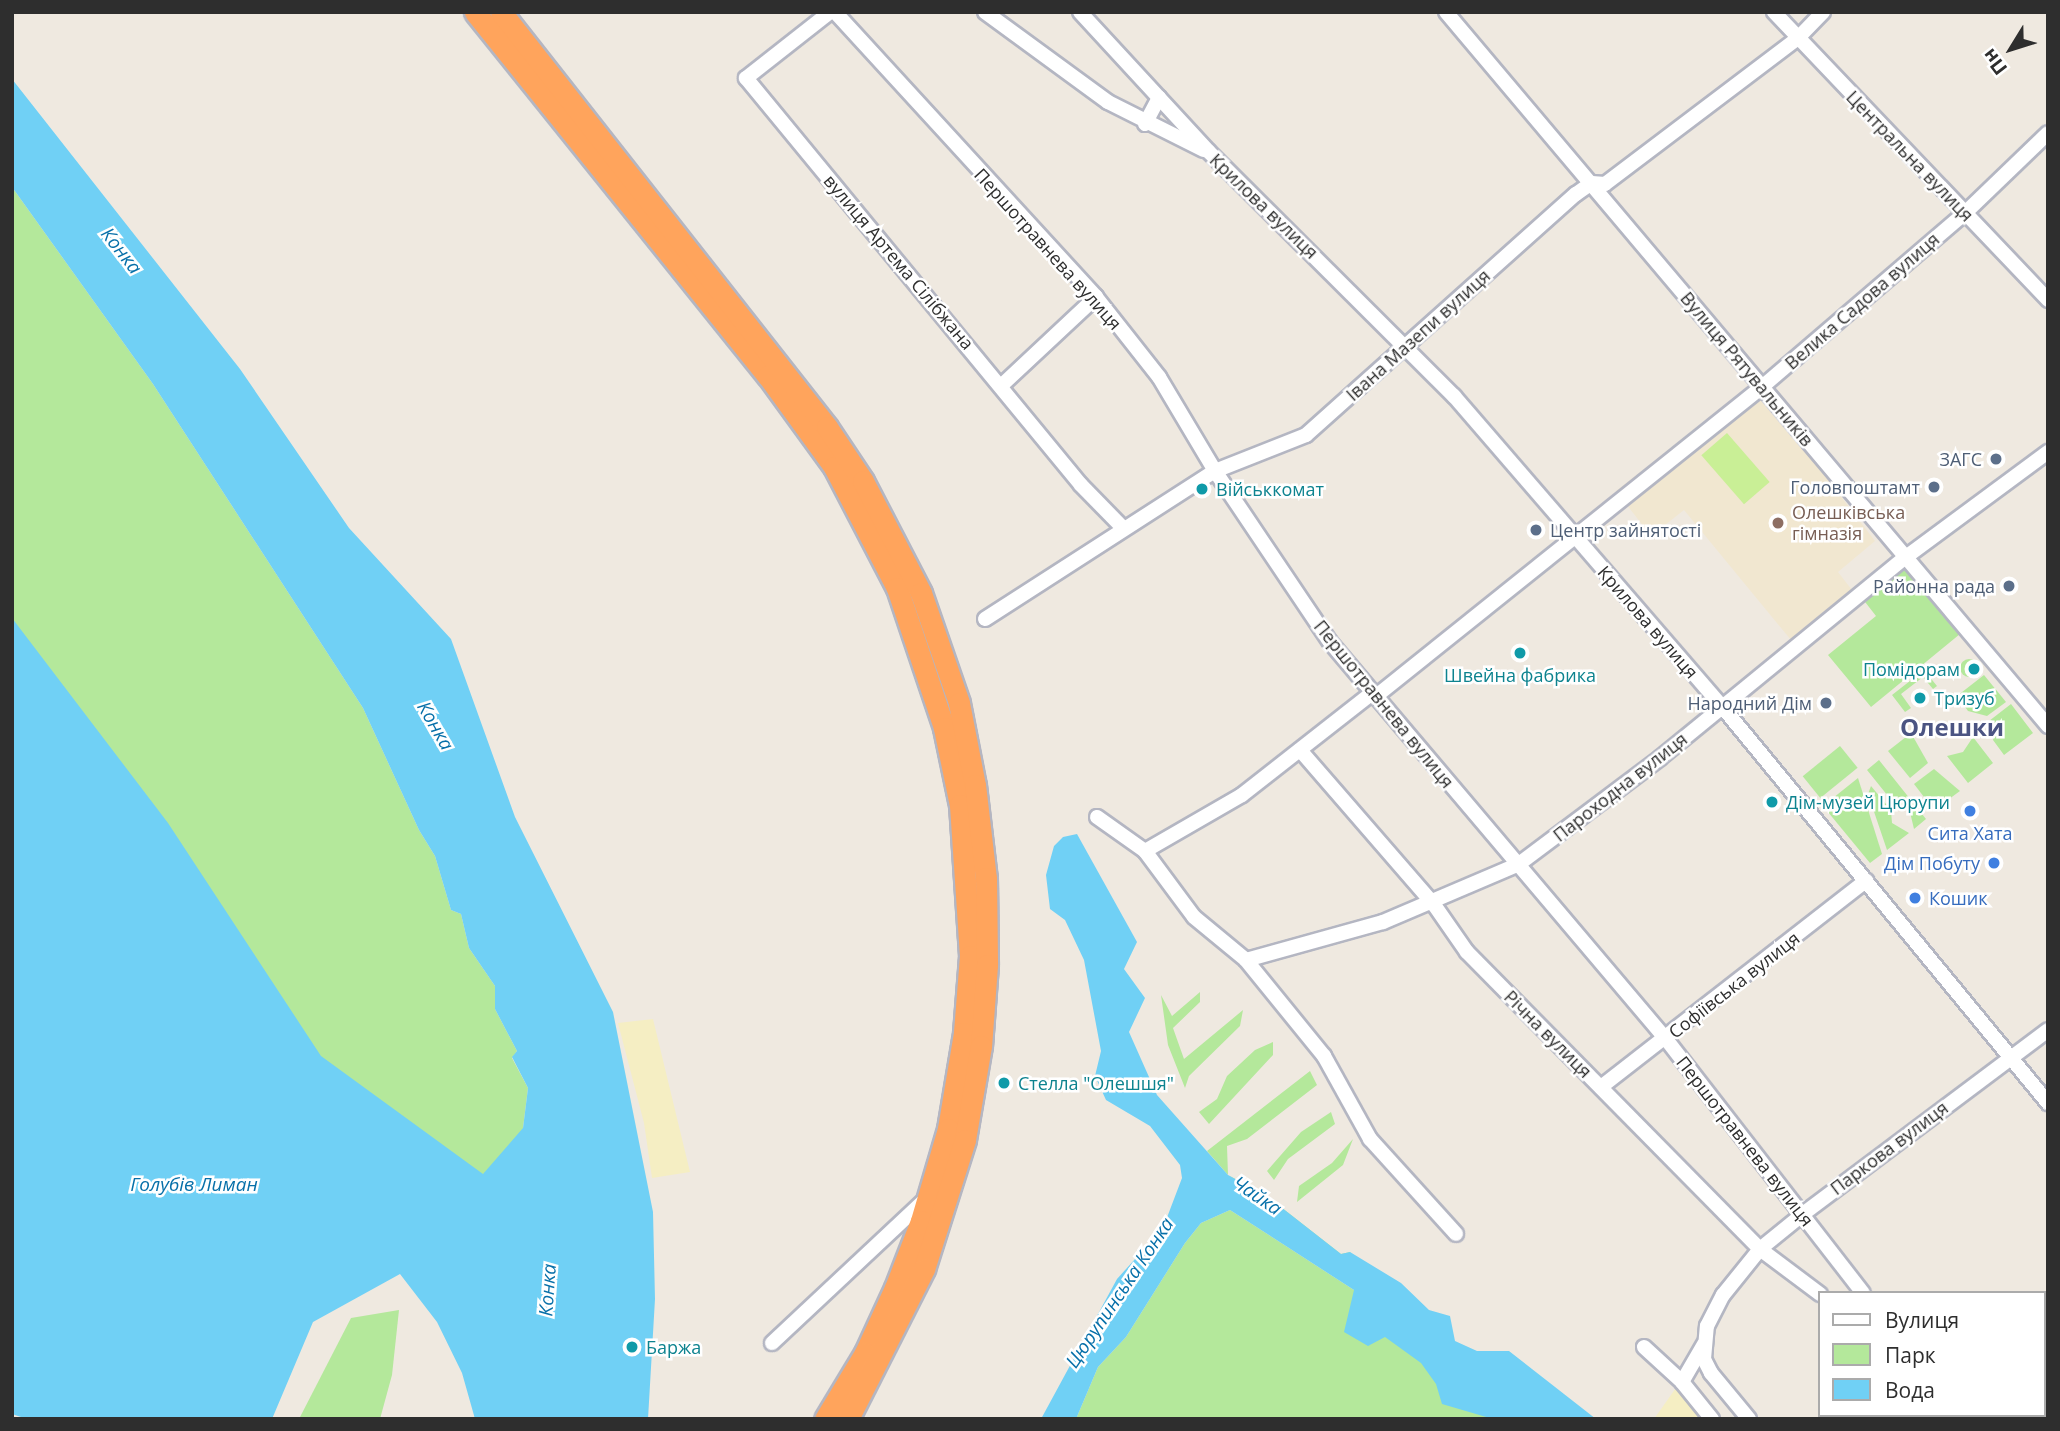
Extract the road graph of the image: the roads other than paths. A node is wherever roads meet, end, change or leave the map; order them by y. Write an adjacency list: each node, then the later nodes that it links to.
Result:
1 (501, 12): 53 (highway)
2 (833, 12): 16 (street, Першотравнева вулиця); 19 (street, вулиця Артема Сілібжана)
3 (985, 12): 11 (street)
4 (1080, 12): 10 (street, Крилова вулиця)
5 (1446, 12): 14 (street, Вулиця Рятувальників)
6 (1774, 12): 9 (street, Центральна вулиця)
7 (1822, 12): 9 (street, Івана Мазепи вулиця)
8 (476, 14): 42 (highway)
9 (1798, 38): 14 (street, Івана Мазепи вулиця); 15 (street, Центральна вулиця)
10 (1159, 98): 11 (street); 13 (street, Крилова вулиця)
11 (1146, 124): 13 (street)
12 (2048, 133): 15 (street, Велика Садова вулиця)
13 (1209, 152): 18 (street, Крилова вулиця)
14 (1592, 183): 18 (street, Івана Мазепи вулиця); 20 (street, Вулиця Рятувальників)
15 (1965, 213): 17 (street, Центральна вулиця); 20 (street, Велика Садова вулиця)
16 (1096, 297): 19 (street); 22 (street, Першотравнева вулиця)
17 (2048, 300)
18 (1408, 347): 22 (street, Івана Мазепи вулиця); 24 (street, Крилова вулиця)
19 (1002, 385): 23 (street, вулиця Артема Сілібжана)
20 (1762, 387): 24 (street, Велика Садова вулиця); 25 (street, Вулиця Рятувальників)
21 (2048, 452): 25 (street, Пароходна вулиця)
22 (1214, 471): 23 (street, Івана Мазепи вулиця); 27 (street, Першотравнева вулиця)
23 (1122, 527): 26 (street, Івана Мазепи вулиця)
24 (1573, 536): 27 (street, Велика Садова вулиця); 28 (street, Крилова вулиця)
25 (1906, 557): 28 (street, Пароходна вулиця); 29 (street, Вулиця Рятувальників)
26 (985, 619)
27 (1373, 695): 30 (street, Велика Садова вулиця); 33 (street, Першотравнева вулиця)
28 (1721, 706): 33 (street, Пароходна вулиця); 34 (street, Крилова вулиця)
29 (2048, 726)
30 (1300, 750): 32 (street, Велика Садова вулиця); 35 (street, Річна вулиця)
31 (1097, 817): 32 (street)
32 (1145, 851): 36 (street)
33 (1519, 864): 35 (street, Пароходна вулиця); 38 (street, Першотравнева вулиця)
34 (1866, 881): 38 (street, Софіївська вулиця); 39 (street, Крилова вулиця)
35 (1432, 904): 36 (street, Пароходна вулиця); 40 (street, Річна вулиця)
36 (1246, 960): 44 (street)
37 (2048, 1030): 39 (street, Паркова вулиця)
38 (1665, 1039): 40 (street, Софіївська вулиця); 43 (street, Першотравнева вулиця)
39 (2010, 1057): 41 (street, Крилова вулиця); 43 (street, Паркова вулиця)
40 (1601, 1087): 45 (street, Річна вулиця)
41 (2048, 1103)
42 (928, 1197): 49 (street); 52 (highway)
43 (1803, 1214): 45 (street, Паркова вулиця); 46 (street, Першотравнева вулиця)
44 (1456, 1234)
45 (1760, 1249): 47 (street, Річна вулиця); 48 (street, Паркова вулиця)
46 (1861, 1291)
47 (1818, 1292)
48 (1704, 1342): 51 (street, Паркова вулиця); 55 (street)
49 (772, 1343)
50 (1644, 1347): 51 (street)
51 (1682, 1382): 54 (street)
52 (825, 1419)
53 (848, 1419)
54 (1712, 1419)
55 (1749, 1419)

